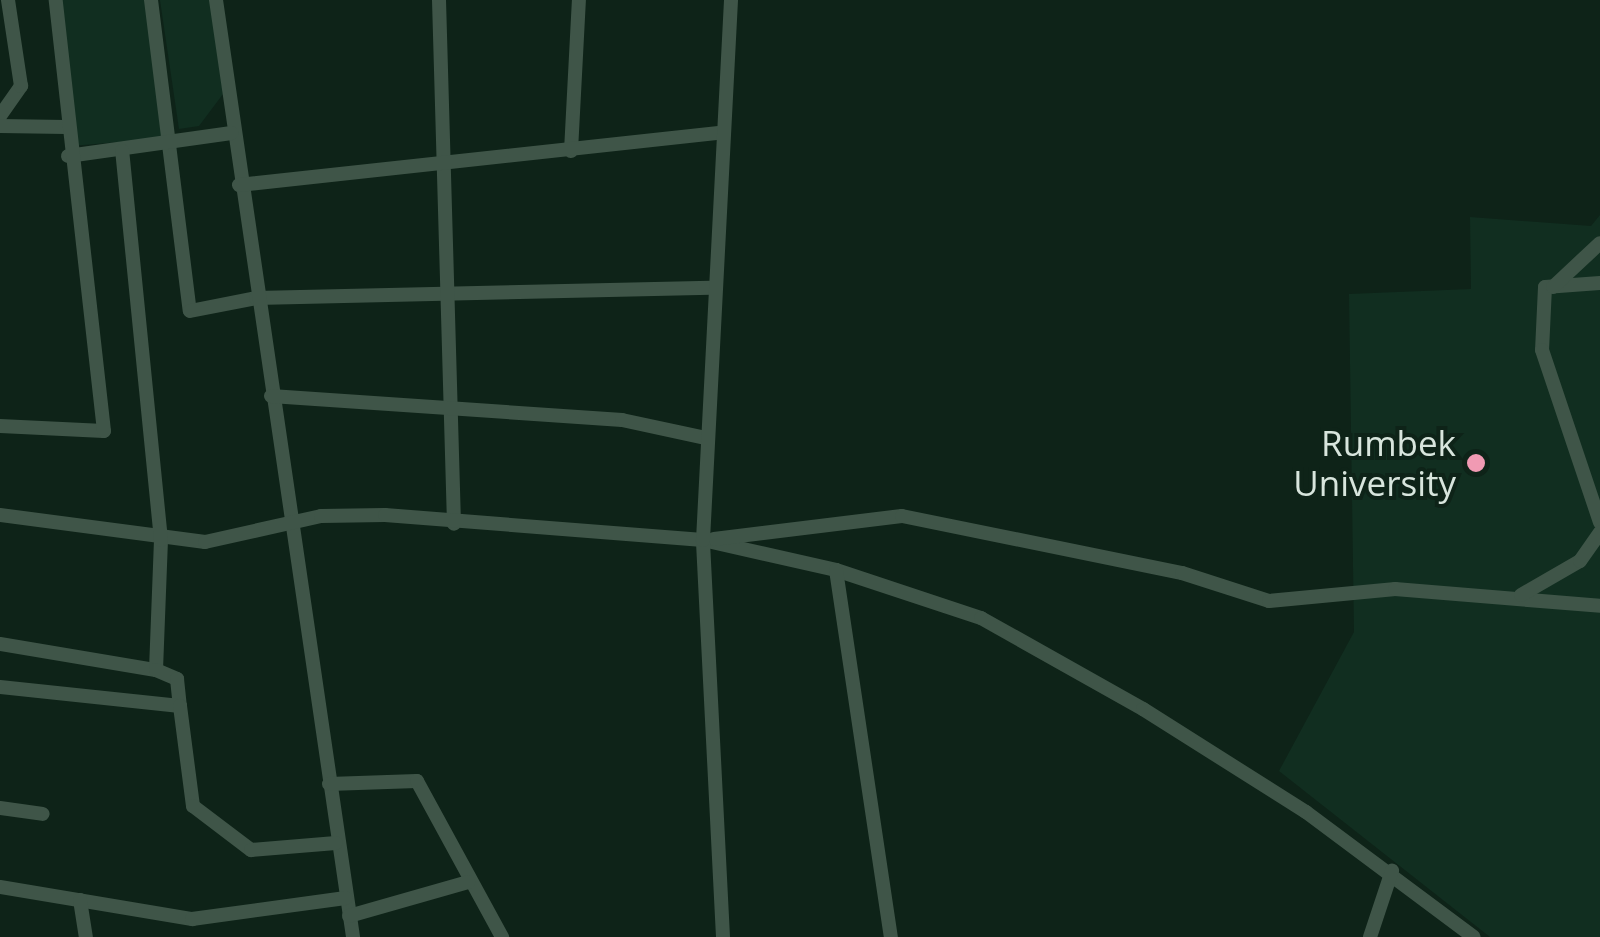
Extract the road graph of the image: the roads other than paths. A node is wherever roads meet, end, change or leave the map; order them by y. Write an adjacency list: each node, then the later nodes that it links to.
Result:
1 (8, 0): 8 (street)
2 (56, 0): 10 (street)
3 (150, 0): 13 (street)
4 (216, 0): 12 (street)
5 (439, 0): 17 (street)
6 (580, 0): 15 (street)
7 (731, 0): 11 (street)
8 (0, 116)
9 (0, 126): 10 (street)
10 (66, 127): 16 (street)
11 (723, 132): 15 (street); 22 (street)
12 (231, 133): 13 (street); 18 (street)
13 (168, 146): 14 (street); 24 (street)
14 (122, 151): 16 (street); 34 (street)
15 (571, 151): 17 (street)
16 (68, 156): 27 (street)
17 (444, 162): 18 (street); 23 (street)
18 (239, 184): 24 (street)
19 (1600, 243): 21 (street)
20 (1600, 283): 21 (street)
21 (1553, 287): 30 (street)
22 (711, 288): 23 (street); 28 (street)
23 (448, 292): 24 (street); 26 (street)
24 (256, 298): 25 (street)
25 (272, 396): 26 (street); 32 (street)
26 (452, 407): 28 (street); 31 (street)
27 (0, 426)
28 (705, 438): 35 (street)
29 (0, 515): 34 (street)
30 (1600, 522)
31 (454, 524): 32 (street); 35 (street)
32 (292, 528): 34 (street); 43 (street)
33 (1600, 532): 37 (street)
34 (161, 540): 40 (street)
35 (704, 540): 36 (street); 37 (street); 56 (street)
36 (836, 570): 47 (street); 57 (street)
37 (1521, 595): 38 (street)
38 (1600, 606)
39 (0, 644): 40 (street)
40 (156, 670): 42 (street)
41 (0, 687): 42 (street)
42 (180, 706): 46 (street)
43 (329, 784): 46 (street); 48 (street)
44 (0, 808): 45 (street)
45 (43, 814)
46 (336, 844): 50 (street)
47 (1392, 871): 58 (street); 59 (street)
48 (468, 882): 52 (street); 55 (street)
49 (0, 886): 51 (street)
50 (346, 898): 51 (street); 52 (street)
51 (80, 900): 53 (street)
52 (350, 916): 54 (street)
53 (86, 937)
54 (353, 937)
55 (502, 937)
56 (723, 937)
57 (891, 937)
58 (1370, 937)
59 (1474, 937)

